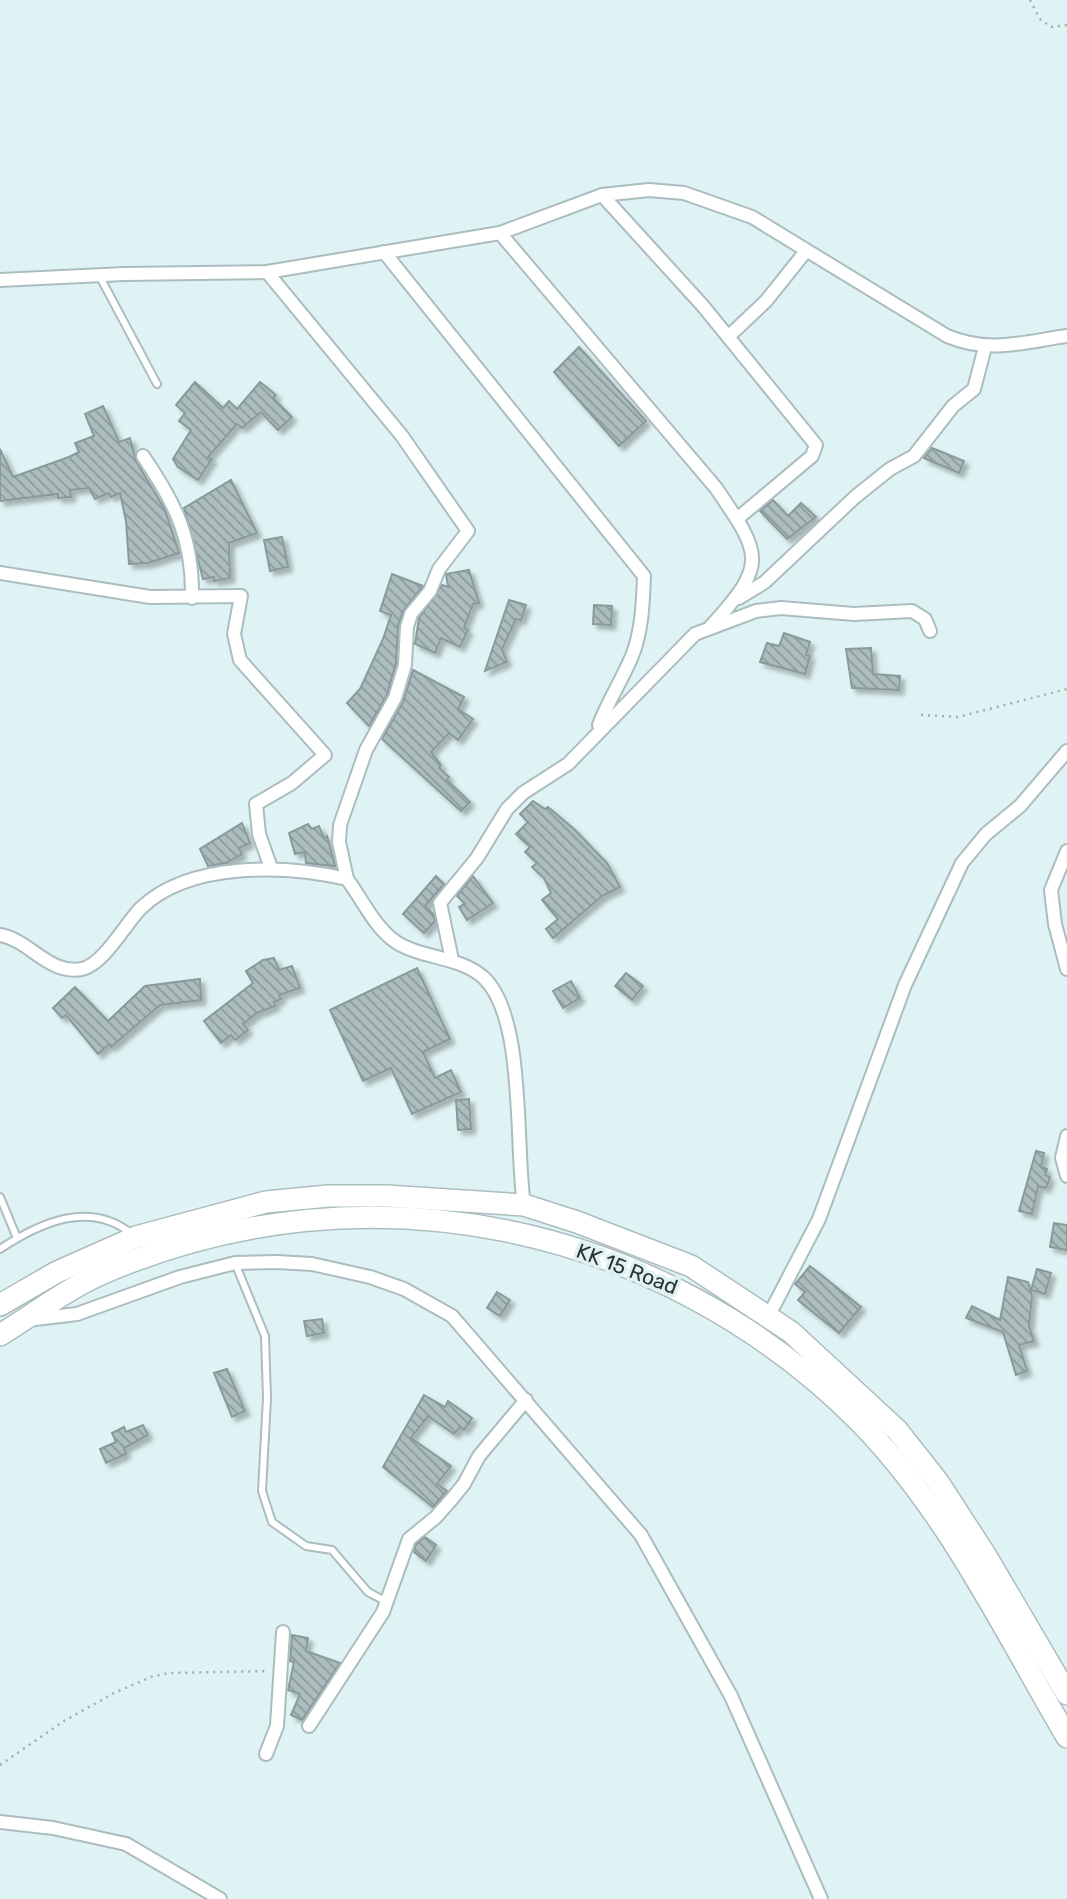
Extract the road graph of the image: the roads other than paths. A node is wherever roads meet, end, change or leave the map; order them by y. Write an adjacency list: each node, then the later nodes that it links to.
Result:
1 (602, 195): 2 (street); 3 (street); 9 (street)
2 (500, 233): 4 (street); 13 (street)
3 (806, 251): 9 (street); 10 (street)
4 (384, 252): 5 (street); 19 (street)
5 (267, 272): 6 (street); 23 (street)
6 (99, 275): 7 (street); 11 (lane)
7 (0, 280)
8 (1067, 336): 10 (street)
9 (728, 337): 13 (street)
10 (985, 347): 16 (street)
11 (157, 384)
12 (143, 456): 15 (street)
13 (737, 519): 16 (street)
14 (0, 573): 15 (street)
15 (192, 598): 22 (street)
16 (733, 602): 17 (street)
17 (709, 628): 18 (street); 19 (street)
18 (930, 631)
19 (596, 732): 25 (street)
20 (1067, 751): 36 (street)
21 (1067, 851): 26 (street)
22 (271, 868): 23 (street); 24 (street)
23 (347, 879): 25 (street)
24 (0, 934)
25 (452, 960): 30 (street)
26 (1067, 970)
27 (1067, 1136): 28 (street)
28 (1067, 1176)
29 (0, 1197): 32 (lane)
30 (524, 1205): 31 (highway, KK 15 Road); 36 (highway, KK 15 Road)
31 (136, 1237): 32 (lane); 35 (highway, KK 15 Road)
32 (17, 1238): 33 (lane)
33 (0, 1249)
34 (235, 1263): 37 (street); 39 (street); 40 (lane)
35 (0, 1305)
36 (768, 1317): 42 (highway, KK 15 Road)
37 (24, 1321): 38 (highway, KK 15 Road); 44 (highway, KK 15 Road)
38 (0, 1335)
39 (526, 1400): 40 (street); 48 (street)
40 (387, 1602): 43 (street)
41 (283, 1632): 45 (street)
42 (1067, 1694)
43 (309, 1726)
44 (1067, 1737)
45 (266, 1754)
46 (0, 1822): 47 (street)
47 (220, 1899)
48 (821, 1899)

